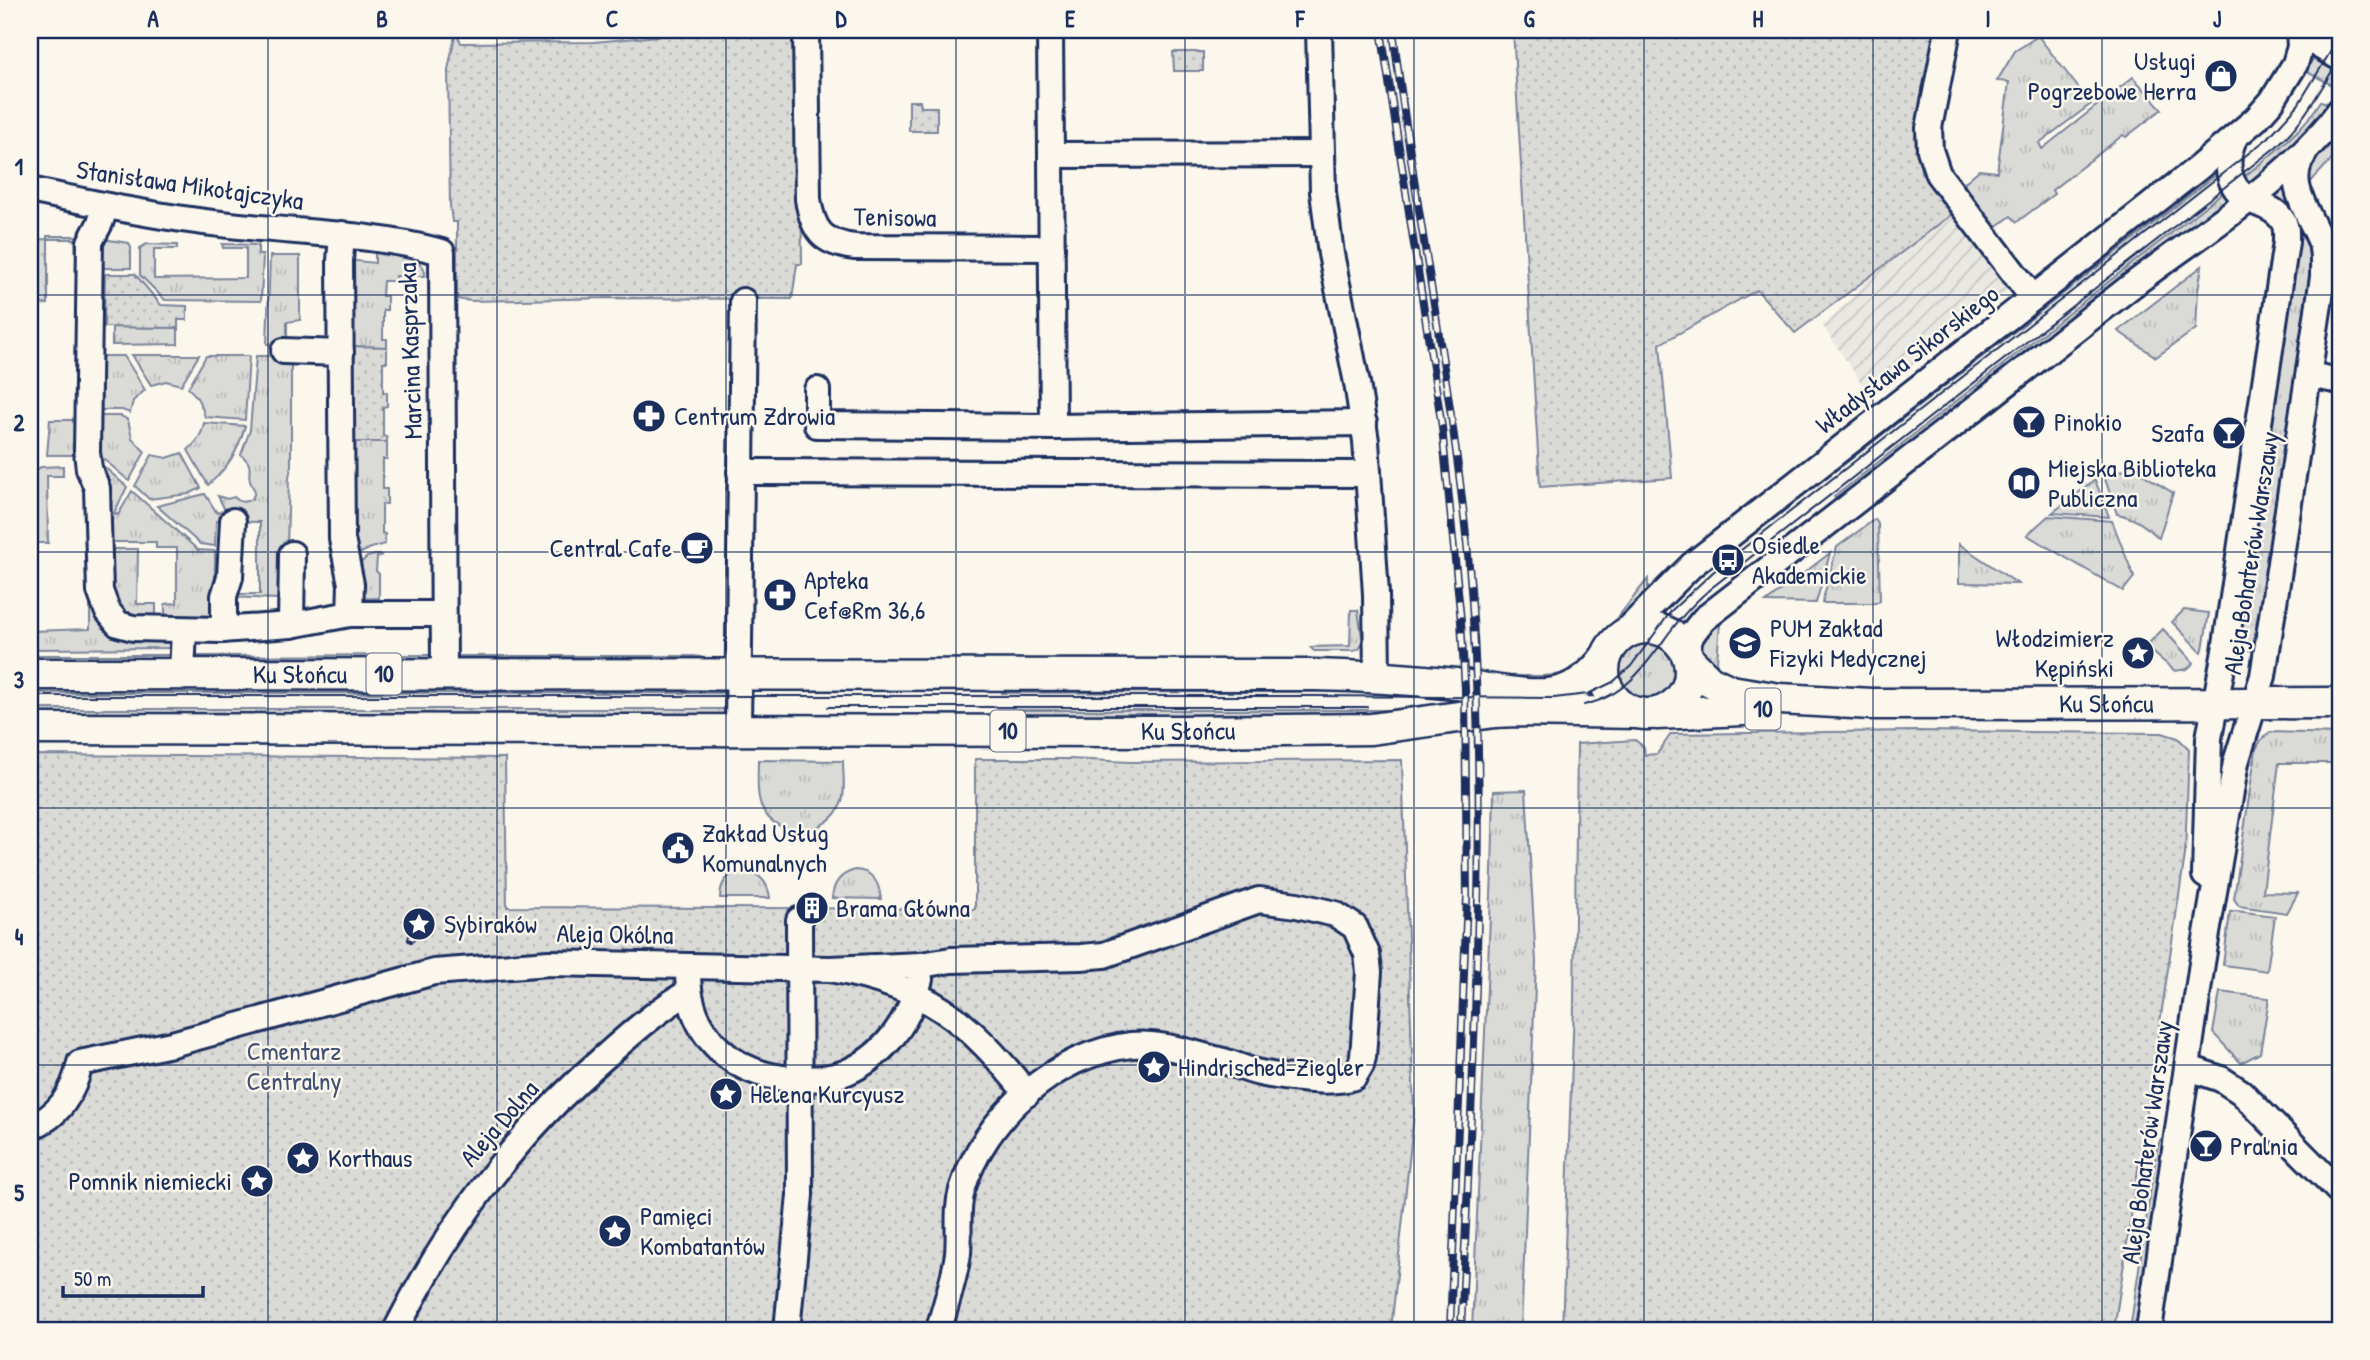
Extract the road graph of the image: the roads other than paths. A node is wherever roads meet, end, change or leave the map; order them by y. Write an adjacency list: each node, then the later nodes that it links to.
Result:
1 (806, 30): 16 (street, Tenisowa)
2 (1050, 30): 11 (street)
3 (1319, 30): 9 (street)
4 (1948, 30): 17 (street)
5 (2301, 30): 6 (street); 8 (street, Władysława Sikorskiego)
6 (2340, 58)
7 (2340, 110): 10 (street)
8 (2235, 137): 13 (street); 17 (street, Władysława Sikorskiego)
9 (1322, 153): 11 (street); 24 (street)
10 (2304, 154): 13 (street); 21 (street, Aleja Bohaterów Warszawy)
11 (1051, 155): 16 (street)
12 (30, 190): 14 (street, Stanisława Mikołajczyka)
13 (2248, 199): 37 (street); 43 (street, Aleja Bohaterów Warszawy)
14 (106, 206): 15 (street, Stanisława Mikołajczyka); 33 (street)
15 (342, 234): 19 (street); 31 (street, Marcina Kasprzaka)
16 (1052, 248): 25 (street)
17 (2033, 298): 35 (street, Władysława Sikorskiego)
18 (743, 301): 26 (street)
19 (341, 353): 20 (street); 30 (street)
20 (291, 359)
21 (2309, 375): 22 (street); 44 (street, Aleja Bohaterów Warszawy)
22 (2340, 381)
23 (817, 390): 25 (street)
24 (1364, 423): 25 (street); 27 (street)
25 (1053, 426)
26 (740, 472): 27 (street); 41 (street)
27 (1368, 474): 42 (street)
28 (233, 521): 34 (street)
29 (292, 554): 32 (street)
30 (350, 614): 31 (street); 32 (street)
31 (443, 614): 40 (street, Marcina Kasprzaka)
32 (290, 625): 34 (street)
33 (184, 629): 34 (street); 39 (street)
34 (224, 629)
35 (1623, 634): 36 (main road, 10); 37 (main road, 10)
36 (1605, 658): 42 (main road, Ku Słońcu / 10); 47 (main road)
37 (1688, 658): 45 (main road, Ku Słońcu / 10); 47 (main road)
38 (30, 674): 39 (main road, Ku Słońcu / 10)
39 (182, 674): 40 (main road, Ku Słońcu / 10)
40 (444, 674): 41 (main road, Ku Słońcu / 10)
41 (739, 674): 42 (main road, Ku Słońcu / 10); 49 (street)
42 (1377, 678)
43 (2215, 702): 44 (main road, Ku Słońcu / 10); 45 (main road, Ku Słońcu / 10); 51 (street, Aleja Bohaterów Warszawy)
44 (2256, 703): 46 (main road, Ku Słońcu / 10); 51 (street, Aleja Bohaterów Warszawy)
45 (1872, 704): 47 (main road, Ku Słońcu / 10)
46 (2340, 704)
47 (1646, 713): 49 (main road, Ku Słońcu / 10)
48 (30, 729): 49 (main road, Ku Słońcu / 10)
49 (738, 729)
50 (799, 920): 54 (street)
51 (2202, 963): 58 (street, Aleja Bohaterów Warszawy)
52 (687, 964): 54 (street, Aleja Okólna); 56 (street); 61 (street, Aleja Okólna)
53 (921, 965): 55 (street); 57 (street); 60 (street)
54 (800, 968): 55 (street, Aleja Okólna); 59 (street)
55 (830, 969): 57 (street)
56 (689, 992): 59 (street); 63 (street, Aleja Dolna)
57 (916, 993): 59 (street); 60 (street)
58 (2189, 1069): 62 (street); 66 (street, Aleja Bohaterów Warszawy)
59 (801, 1079): 64 (street)
60 (1027, 1094): 65 (street)
61 (30, 1127)
62 (2340, 1192)
63 (396, 1330)
64 (787, 1330)
65 (939, 1330)
66 (2149, 1330)

